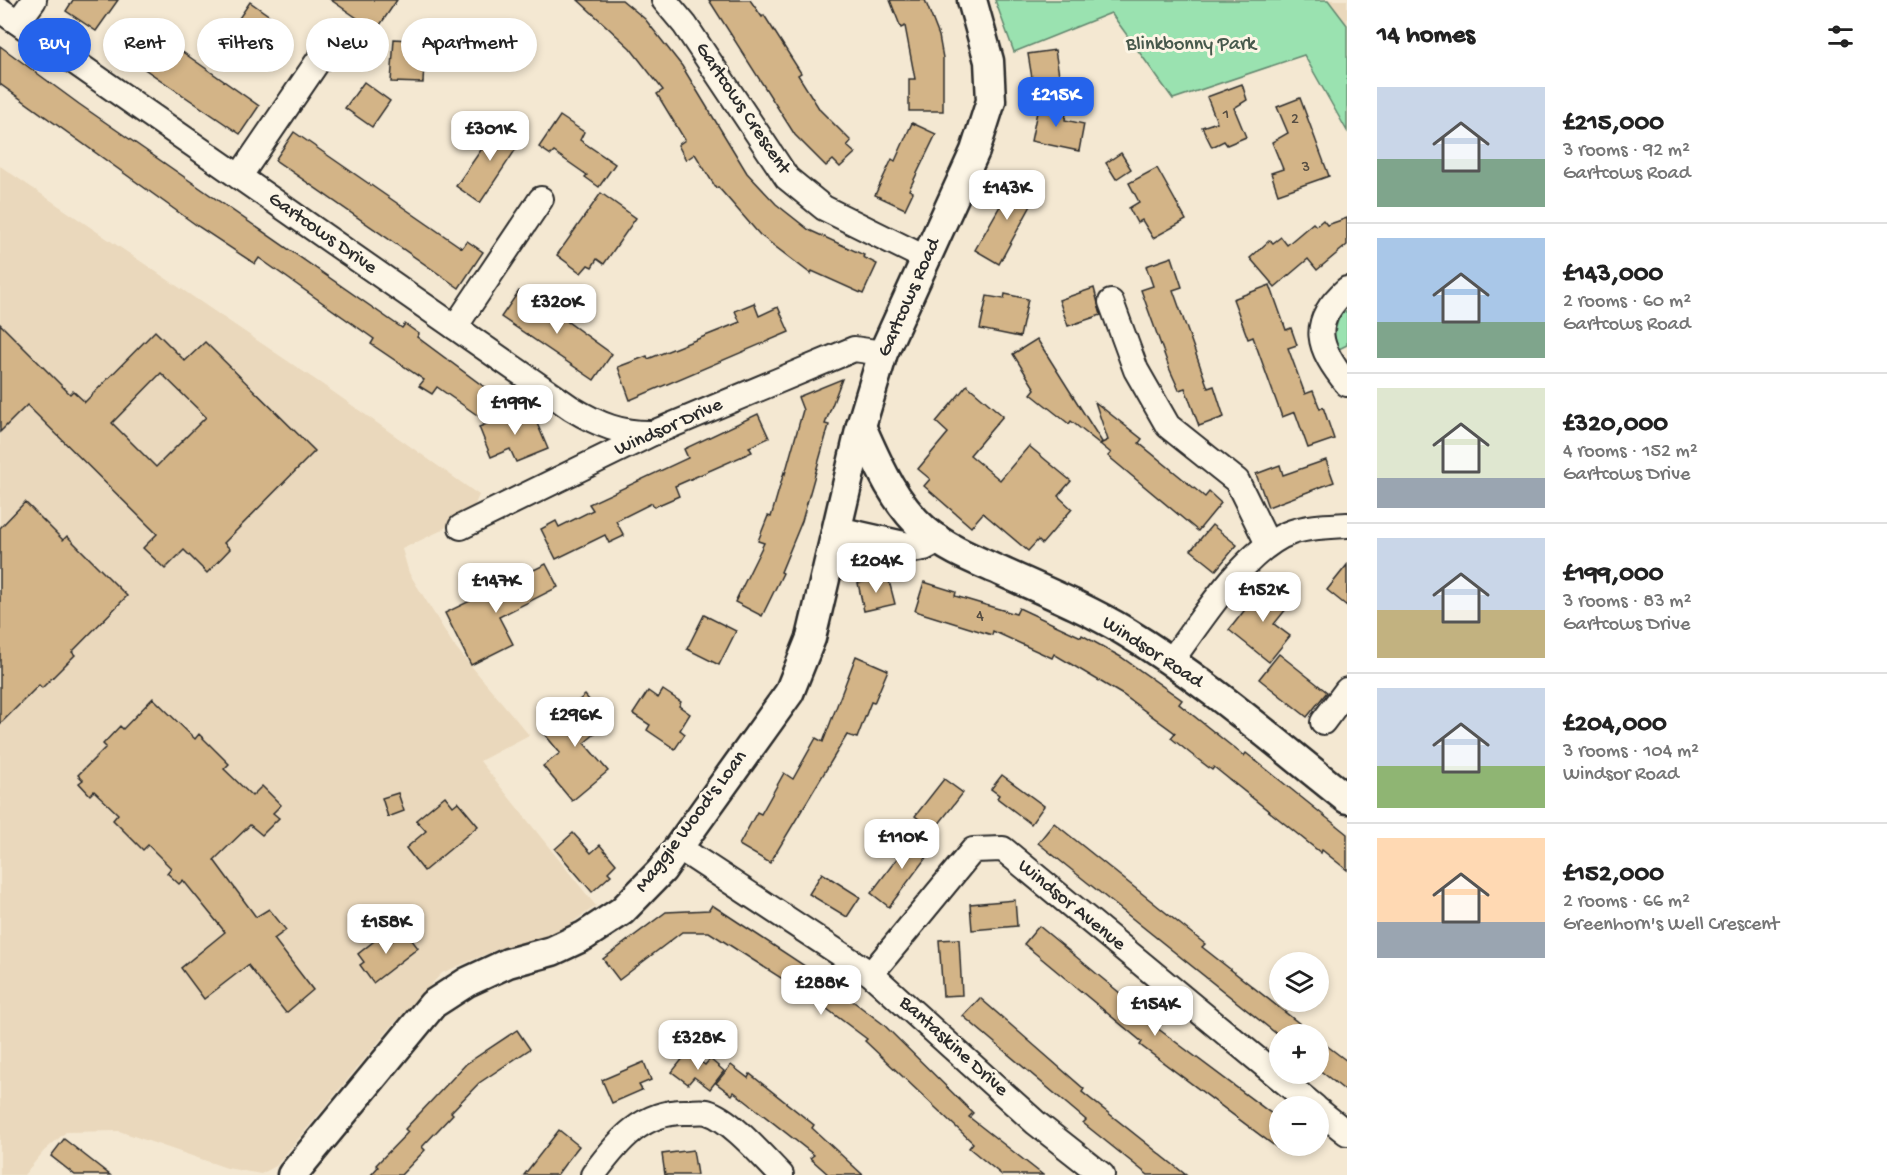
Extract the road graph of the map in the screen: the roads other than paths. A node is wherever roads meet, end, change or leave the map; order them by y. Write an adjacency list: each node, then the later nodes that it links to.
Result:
1 (34, 0): 4 (street)
2 (664, 0): 8 (street, Gartcows Crescent)
3 (972, 0): 8 (street, Gartcows Road)
4 (9, 16): 6 (street, Gartcows Drive)
5 (311, 72): 6 (street)
6 (239, 177): 11 (street, Gartcows Drive)
7 (542, 199): 11 (street)
8 (925, 258): 12 (street, Gartcows Road)
9 (1347, 289): 13 (street)
10 (1111, 302): 20 (street)
11 (454, 327): 15 (street, Gartcows Drive)
12 (884, 353): 14 (street, Gartcows Road); 15 (street, Windsor Drive)
13 (1347, 384)
14 (861, 426): 18 (street, Maggie Wood's Loan); 19 (street, Windsor Road)
15 (653, 433): 17 (street, Windsor Drive)
16 (1347, 525): 20 (street)
17 (461, 527)
18 (837, 531): 19 (street); 25 (street, Maggie Wood's Loan)
19 (937, 539): 21 (street, Windsor Road)
20 (1268, 544): 21 (street)
21 (1171, 661): 24 (street, Windsor Road)
22 (1347, 690): 23 (street)
23 (1323, 722)
24 (1347, 799)
25 (678, 847): 26 (street, Bantaskine Drive); 30 (street, Maggie Wood's Loan)
26 (872, 974): 27 (street, Windsor Avenue); 33 (street, Bantaskine Drive)
27 (1302, 1096)
28 (1329, 1118): 29 (street, Windsor Avenue)
29 (1347, 1133)
30 (292, 1175)
31 (593, 1175): 32 (street)
32 (781, 1175)
33 (1102, 1175)

